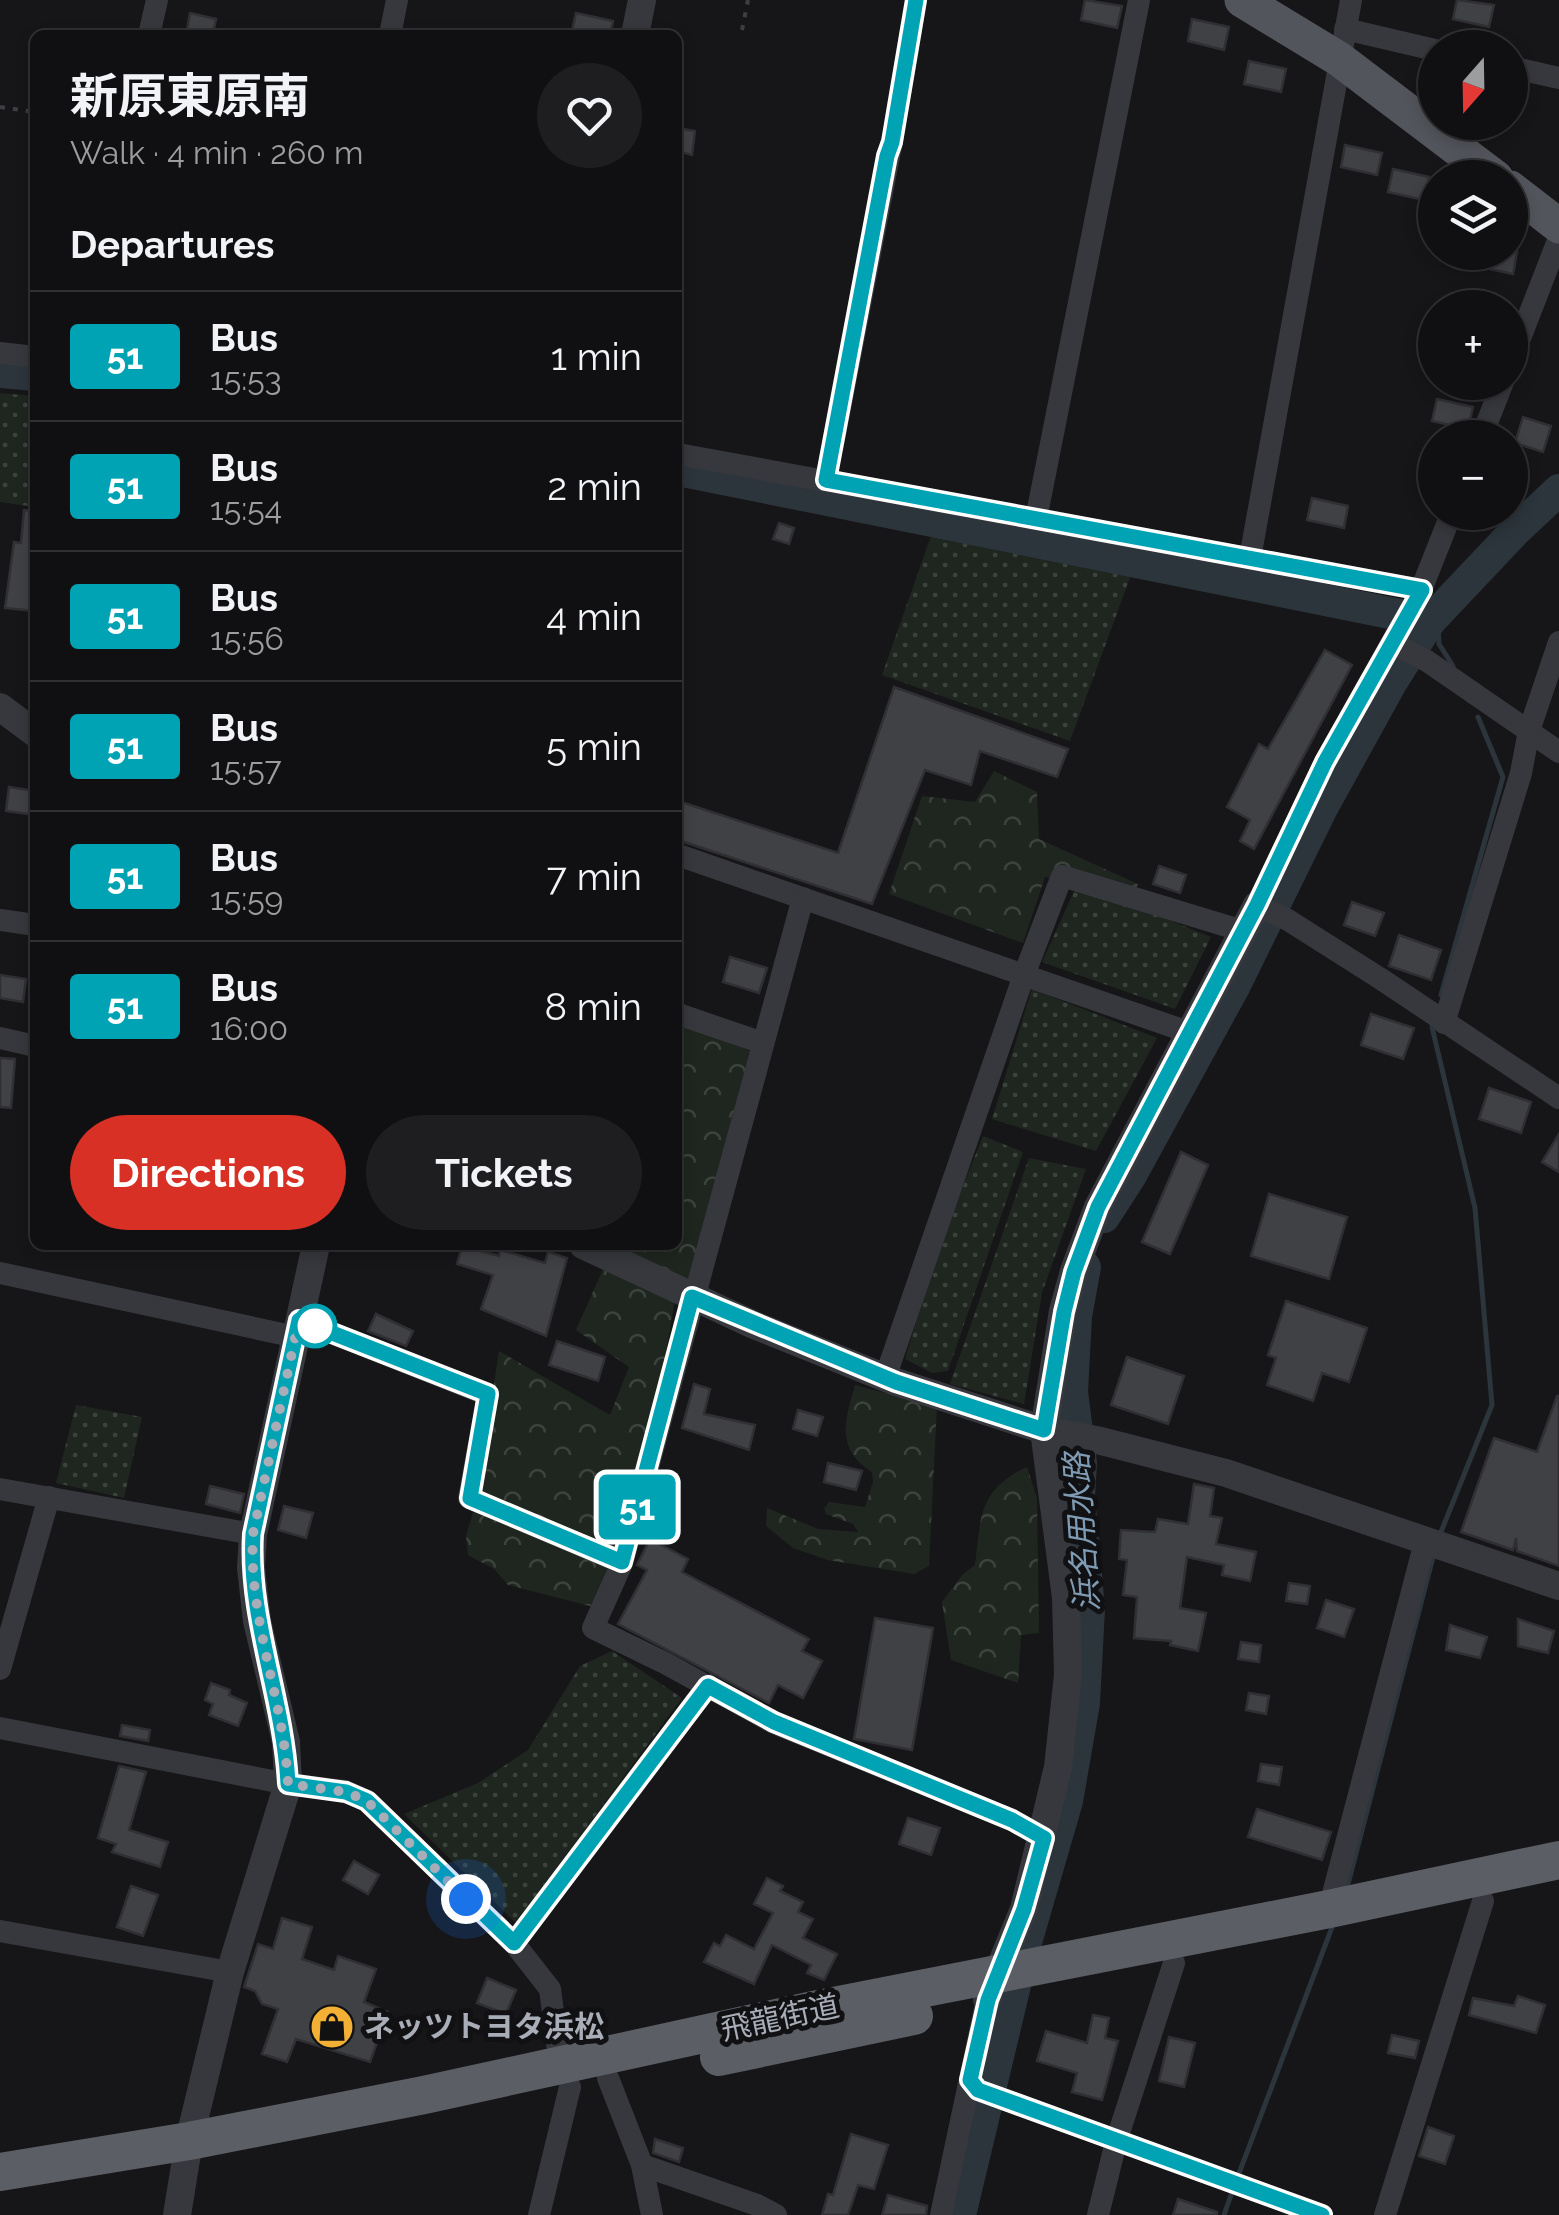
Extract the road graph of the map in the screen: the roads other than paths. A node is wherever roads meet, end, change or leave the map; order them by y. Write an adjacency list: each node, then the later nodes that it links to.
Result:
1 (156, 0): 8 (street)
2 (397, 0): 9 (street)
3 (642, 0): 10 (street)
4 (916, 0): 23 (street)
5 (1139, 0): 24 (street)
6 (1242, 0): 11 (main road)
7 (1351, 0): 11 (street)
8 (150, 30)
9 (391, 30)
10 (635, 30)
11 (1342, 44): 12 (street); 15 (main road); 26 (street)
12 (1418, 49)
13 (1528, 71): 14 (street)
14 (1559, 78)
15 (1475, 160)
16 (1528, 202): 17 (main road)
17 (1559, 226)
18 (1559, 238): 19 (street)
19 (1528, 318)
20 (0, 353): 21 (street)
21 (30, 356)
22 (682, 455): 23 (street)
23 (826, 480): 24 (street)
24 (1036, 519): 26 (street)
25 (1445, 530): 27 (street)
26 (1250, 558): 27 (street)
27 (1422, 590): 29 (street)
28 (1559, 642): 32 (street)
29 (1398, 646): 32 (street); 36 (street)
30 (0, 707): 31 (street)
31 (30, 728)
32 (1529, 731): 33 (street); 42 (street)
33 (1559, 752)
34 (682, 856): 35 (street)
35 (803, 898): 40 (street); 45 (street)
36 (1271, 912): 39 (street); 42 (street)
37 (0, 920): 38 (street)
38 (30, 924)
39 (1243, 931): 40 (street); 43 (street)
40 (1024, 974): 43 (street); 53 (street)
41 (682, 1015): 45 (street)
42 (1444, 1022): 47 (street)
43 (1192, 1033): 54 (street)
44 (0, 1038): 46 (street)
45 (763, 1043): 51 (street)
46 (30, 1045)
47 (1559, 1098)
48 (315, 1250): 52 (street)
49 (593, 1250): 51 (street)
50 (0, 1273): 52 (street)
51 (692, 1297): 53 (street); 59 (street)
52 (297, 1328): 57 (street); 59 (street)
53 (886, 1378): 54 (street)
54 (1054, 1432): 58 (street); 65 (street)
55 (0, 1489): 56 (street)
56 (48, 1497): 57 (street); 61 (street)
57 (253, 1534): 64 (street)
58 (1425, 1542): 60 (street); 69 (street)
59 (622, 1562): 62 (street)
60 (1559, 1586)
61 (0, 1669)
62 (708, 1686): 65 (street); 71 (street)
63 (0, 1728): 64 (street)
64 (288, 1784): 71 (street); 73 (street)
65 (1044, 1838): 74 (street)
66 (1559, 1860): 69 (highway, 飛龍街道)
67 (1559, 1886): 68 (highway, 飛龍街道)
68 (1483, 1901): 72 (highway, 飛龍街道); 90 (street)
69 (1329, 1909): 74 (highway, 飛龍街道)
70 (0, 1931): 73 (street)
71 (514, 1943): 75 (street)
72 (1174, 1963): 74 (highway, 飛龍街道); 78 (street)
73 (230, 1972): 79 (street)
74 (1014, 1982): 75 (highway, 飛龍街道); 76 (highway, 飛龍街道); 77 (street)
75 (565, 2077): 76 (highway, 飛龍街道); 79 (highway, 飛龍街道); 84 (street)
76 (608, 2078): 80 (street)
77 (974, 2085): 78 (street); 87 (street)
78 (1116, 2142): 88 (street); 89 (street)
79 (188, 2152): 81 (highway, 飛龍街道); 82 (highway, 飛龍街道); 83 (street)
80 (642, 2165): 85 (street); 86 (street)
81 (0, 2172)
82 (0, 2193)
83 (177, 2215)
84 (538, 2215)
85 (652, 2215)
86 (776, 2215)
87 (940, 2215)
88 (1098, 2215)
89 (1322, 2215)
90 (1384, 2215)

